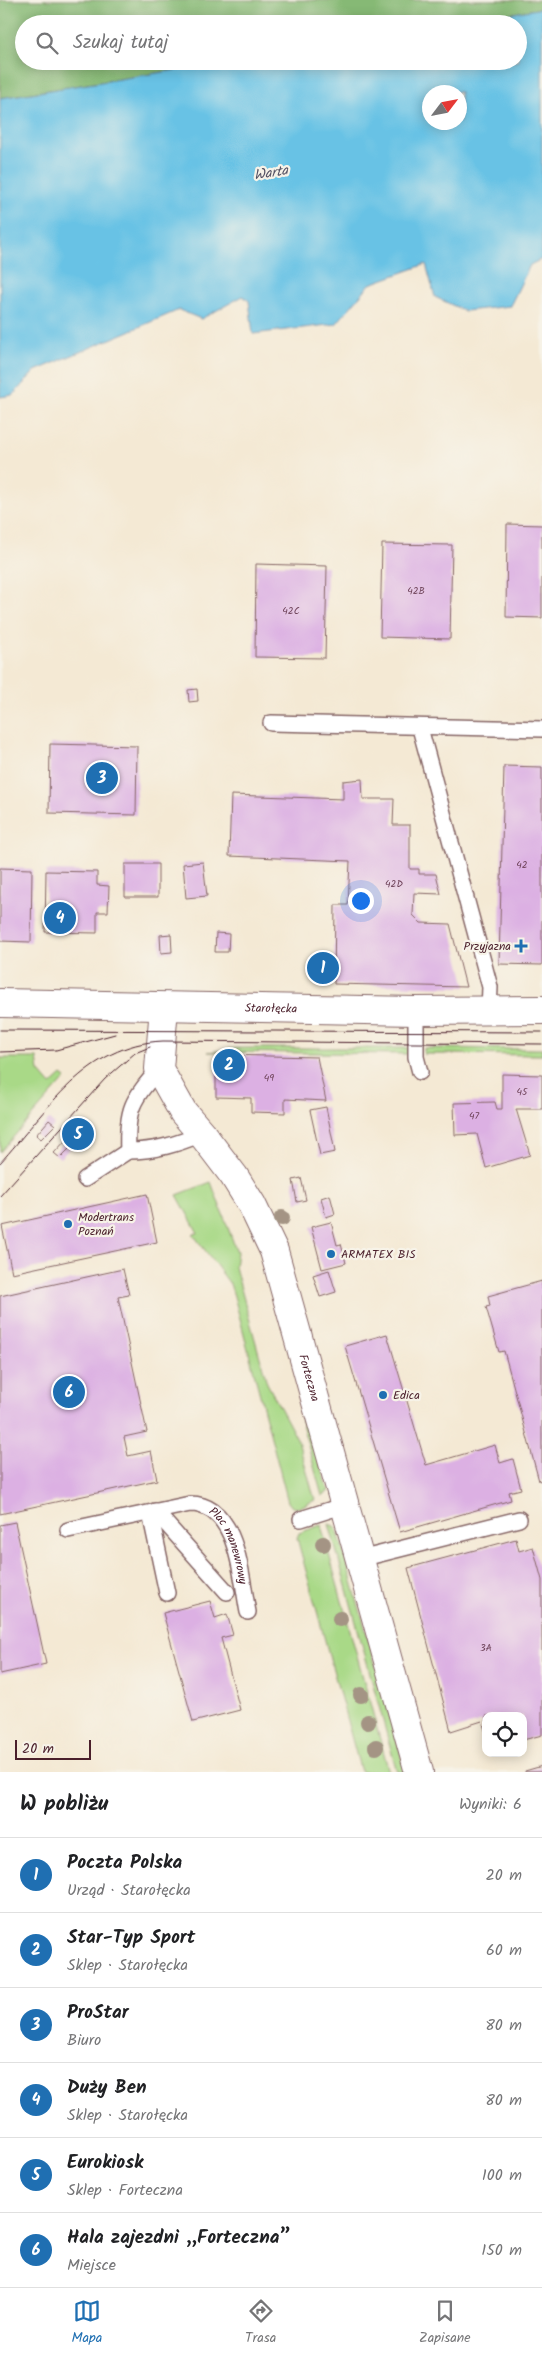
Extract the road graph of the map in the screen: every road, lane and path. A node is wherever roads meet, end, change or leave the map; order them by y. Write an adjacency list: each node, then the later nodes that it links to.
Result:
1 (271, 723): 2 (lane)
2 (420, 728): 3 (lane); 8 (lane)
3 (542, 729)
4 (0, 1003): 5 (street, Starołęcka)
5 (164, 1007): 7 (street, Starołęcka); 9 (street)
6 (542, 1010): 8 (street, Starołęcka)
7 (416, 1011): 8 (street, Starołęcka); 10 (lane)
8 (489, 1011)
9 (159, 1069): 11 (street, Forteczna); 12 (lane)
10 (420, 1072)
11 (202, 1134): 12 (lane); 14 (street, Forteczna)
12 (128, 1152): 13 (lane)
13 (84, 1179)
14 (345, 1505): 16 (lane); 19 (street, Forteczna)
15 (152, 1512): 18 (lane, Plac manewrowy); 20 (lane, Plac manewrowy); 21 (lane); 22 (lane, Plac manewrowy)
16 (301, 1519)
17 (519, 1519): 19 (lane)
18 (68, 1530)
19 (360, 1559): 23 (street, Forteczna)
20 (227, 1592)
21 (167, 1593)
22 (248, 1612)
23 (419, 1772)

